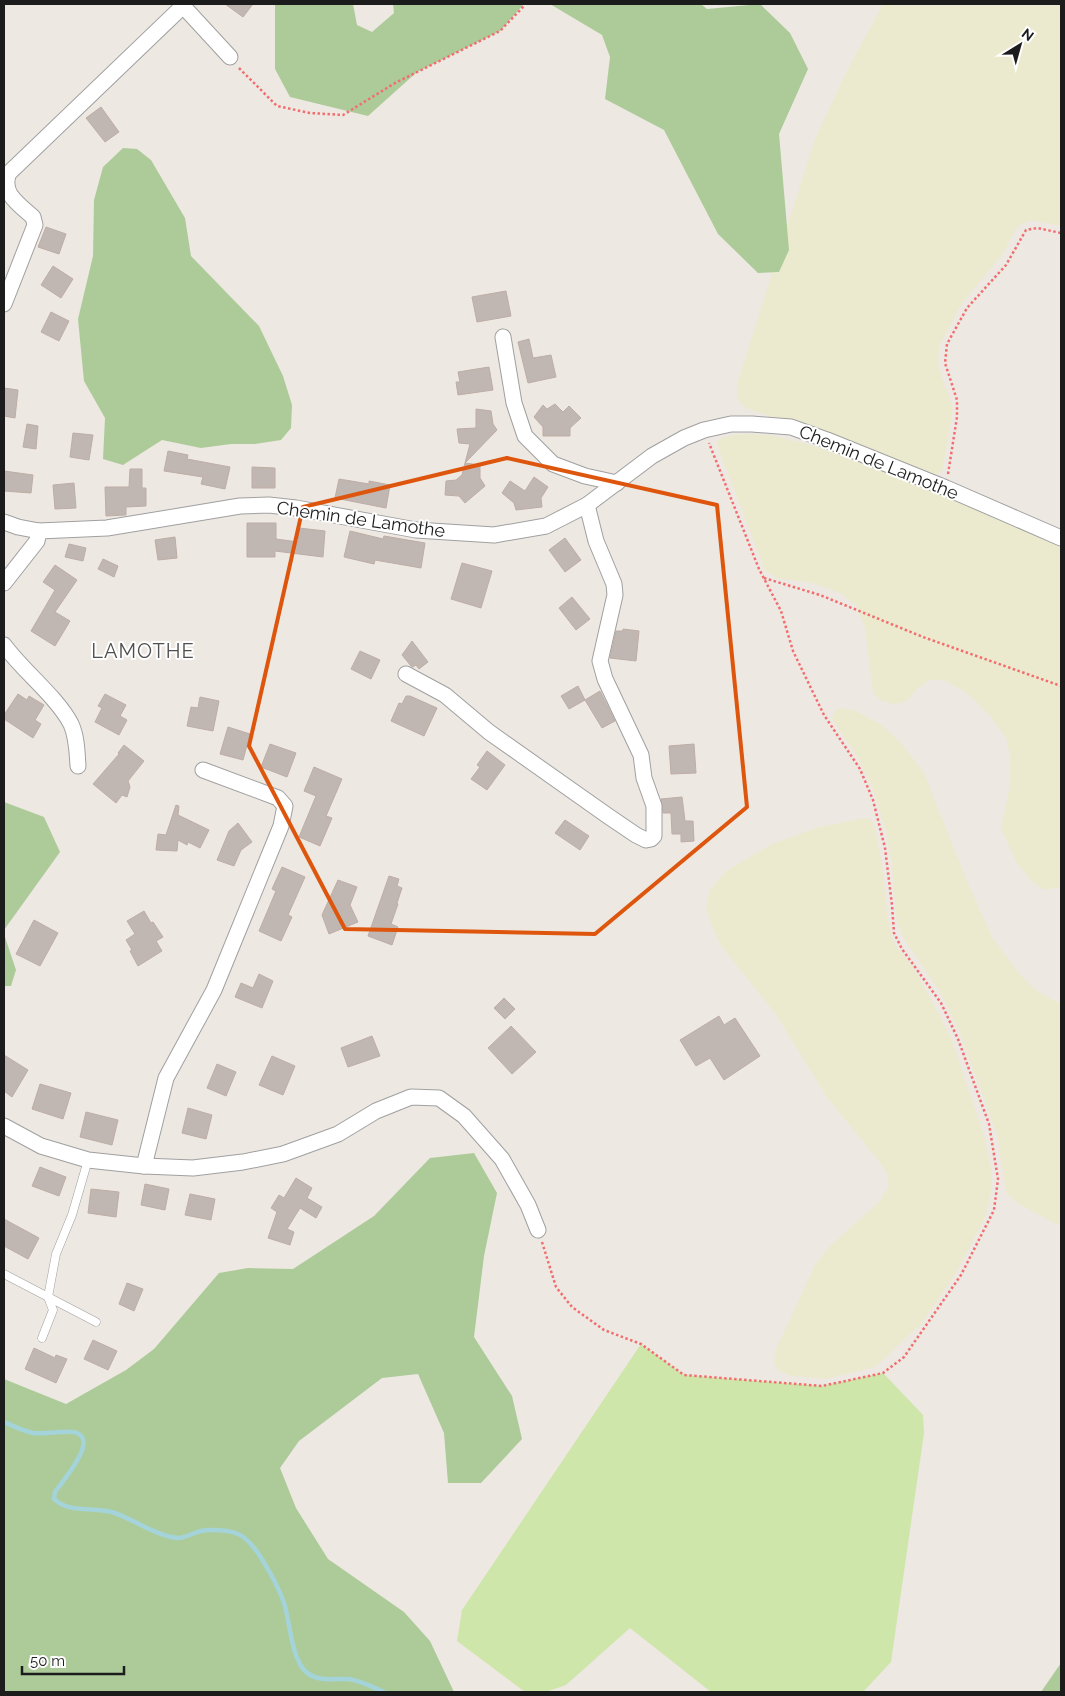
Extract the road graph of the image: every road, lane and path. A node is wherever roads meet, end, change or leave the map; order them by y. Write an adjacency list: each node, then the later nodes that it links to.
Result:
1 (524, 6): 2 (path)
2 (230, 58): 4 (street)
3 (1061, 233): 8 (path)
4 (4, 304)
5 (503, 337): 7 (street)
6 (704, 430): 7 (street, Chemin de Lamothe); 8 (street, Chemin de Lamothe); 13 (path)
7 (617, 482): 9 (street, Chemin de Lamothe)
8 (946, 488): 12 (street, Chemin de Lamothe)
9 (587, 505): 11 (street, Chemin de Lamothe); 16 (street)
10 (4, 522): 11 (street, Chemin de Lamothe)
11 (39, 531): 14 (street)
12 (1061, 538)
13 (764, 578): 17 (path); 23 (path)
14 (4, 583)
15 (4, 645): 18 (street)
16 (406, 674)
17 (1061, 686)
18 (78, 766)
19 (203, 770): 22 (street)
20 (4, 1126): 21 (street)
21 (88, 1160): 22 (street); 25 (lane)
22 (144, 1166): 23 (street)
23 (538, 1230)
24 (4, 1274): 25 (lane)
25 (48, 1297): 26 (lane); 27 (lane)
26 (96, 1322)
27 (42, 1338)

